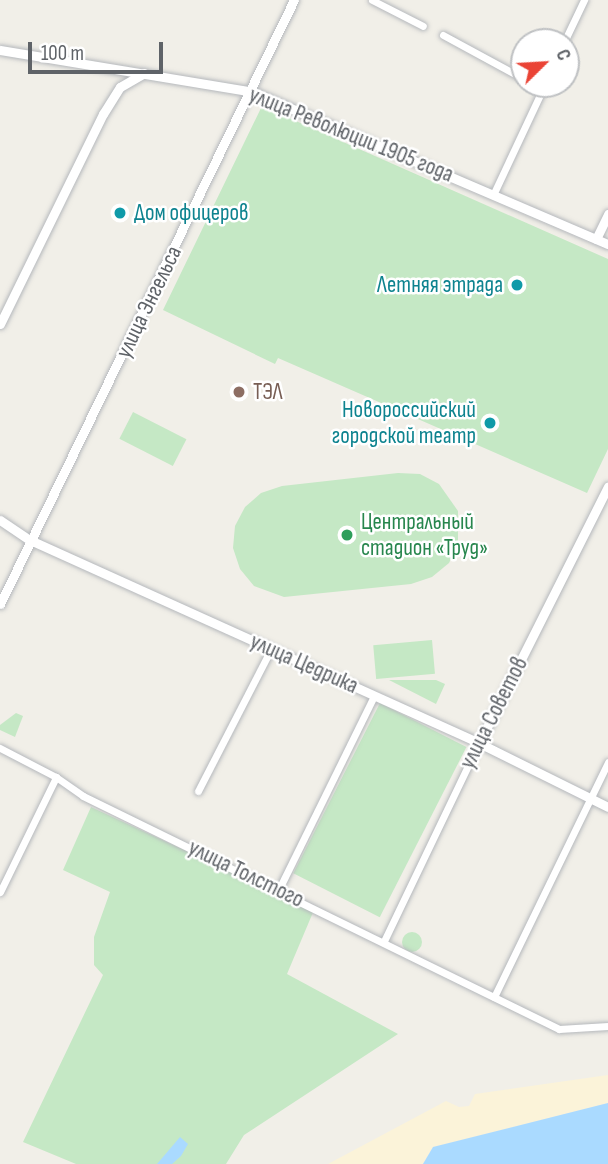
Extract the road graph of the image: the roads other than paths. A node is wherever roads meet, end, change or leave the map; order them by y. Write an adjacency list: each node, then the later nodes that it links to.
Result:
1 (294, 0): 10 (street, улица Энгельса)
2 (372, 0): 4 (street)
3 (584, 0): 5 (street)
4 (423, 26)
5 (571, 28)
6 (443, 35): 8 (street)
7 (0, 51): 9 (street, улица Революции 1905 года)
8 (510, 71)
9 (144, 73): 10 (street, улица Революции 1905 года); 16 (street)
10 (253, 92): 12 (street, улица Революции 1905 года); 20 (street, улица Энгельса)
11 (538, 98): 12 (street)
12 (493, 195): 14 (street, улица Революции 1905 года)
13 (608, 215): 14 (street)
14 (596, 239): 15 (street, улица Революции 1905 года)
15 (608, 244)
16 (0, 324)
17 (608, 487): 18 (street, улица Советов)
18 (603, 508): 24 (street, улица Советов)
19 (0, 520): 20 (street, улица Цедрика)
20 (30, 540): 21 (street, улица Энгельса); 22 (street, улица Цедрика)
21 (0, 604)
22 (271, 649): 23 (street, улица Цедрика); 28 (street)
23 (374, 695): 24 (street, улица Цедрика); 31 (street)
24 (479, 743): 29 (street, улица Цедрика); 33 (street, улица Советов)
25 (0, 748): 27 (street, улица Толстого)
26 (608, 762): 29 (street)
27 (57, 777): 31 (street, улица Толстого); 32 (street)
28 (198, 791)
29 (590, 799): 30 (street, улица Цедрика); 34 (street)
30 (608, 807)
31 (279, 889): 33 (street, улица Толстого)
32 (0, 892)
33 (384, 941): 34 (street, улица Толстого)
34 (494, 998): 35 (street, улица Толстого)
35 (608, 1026)

